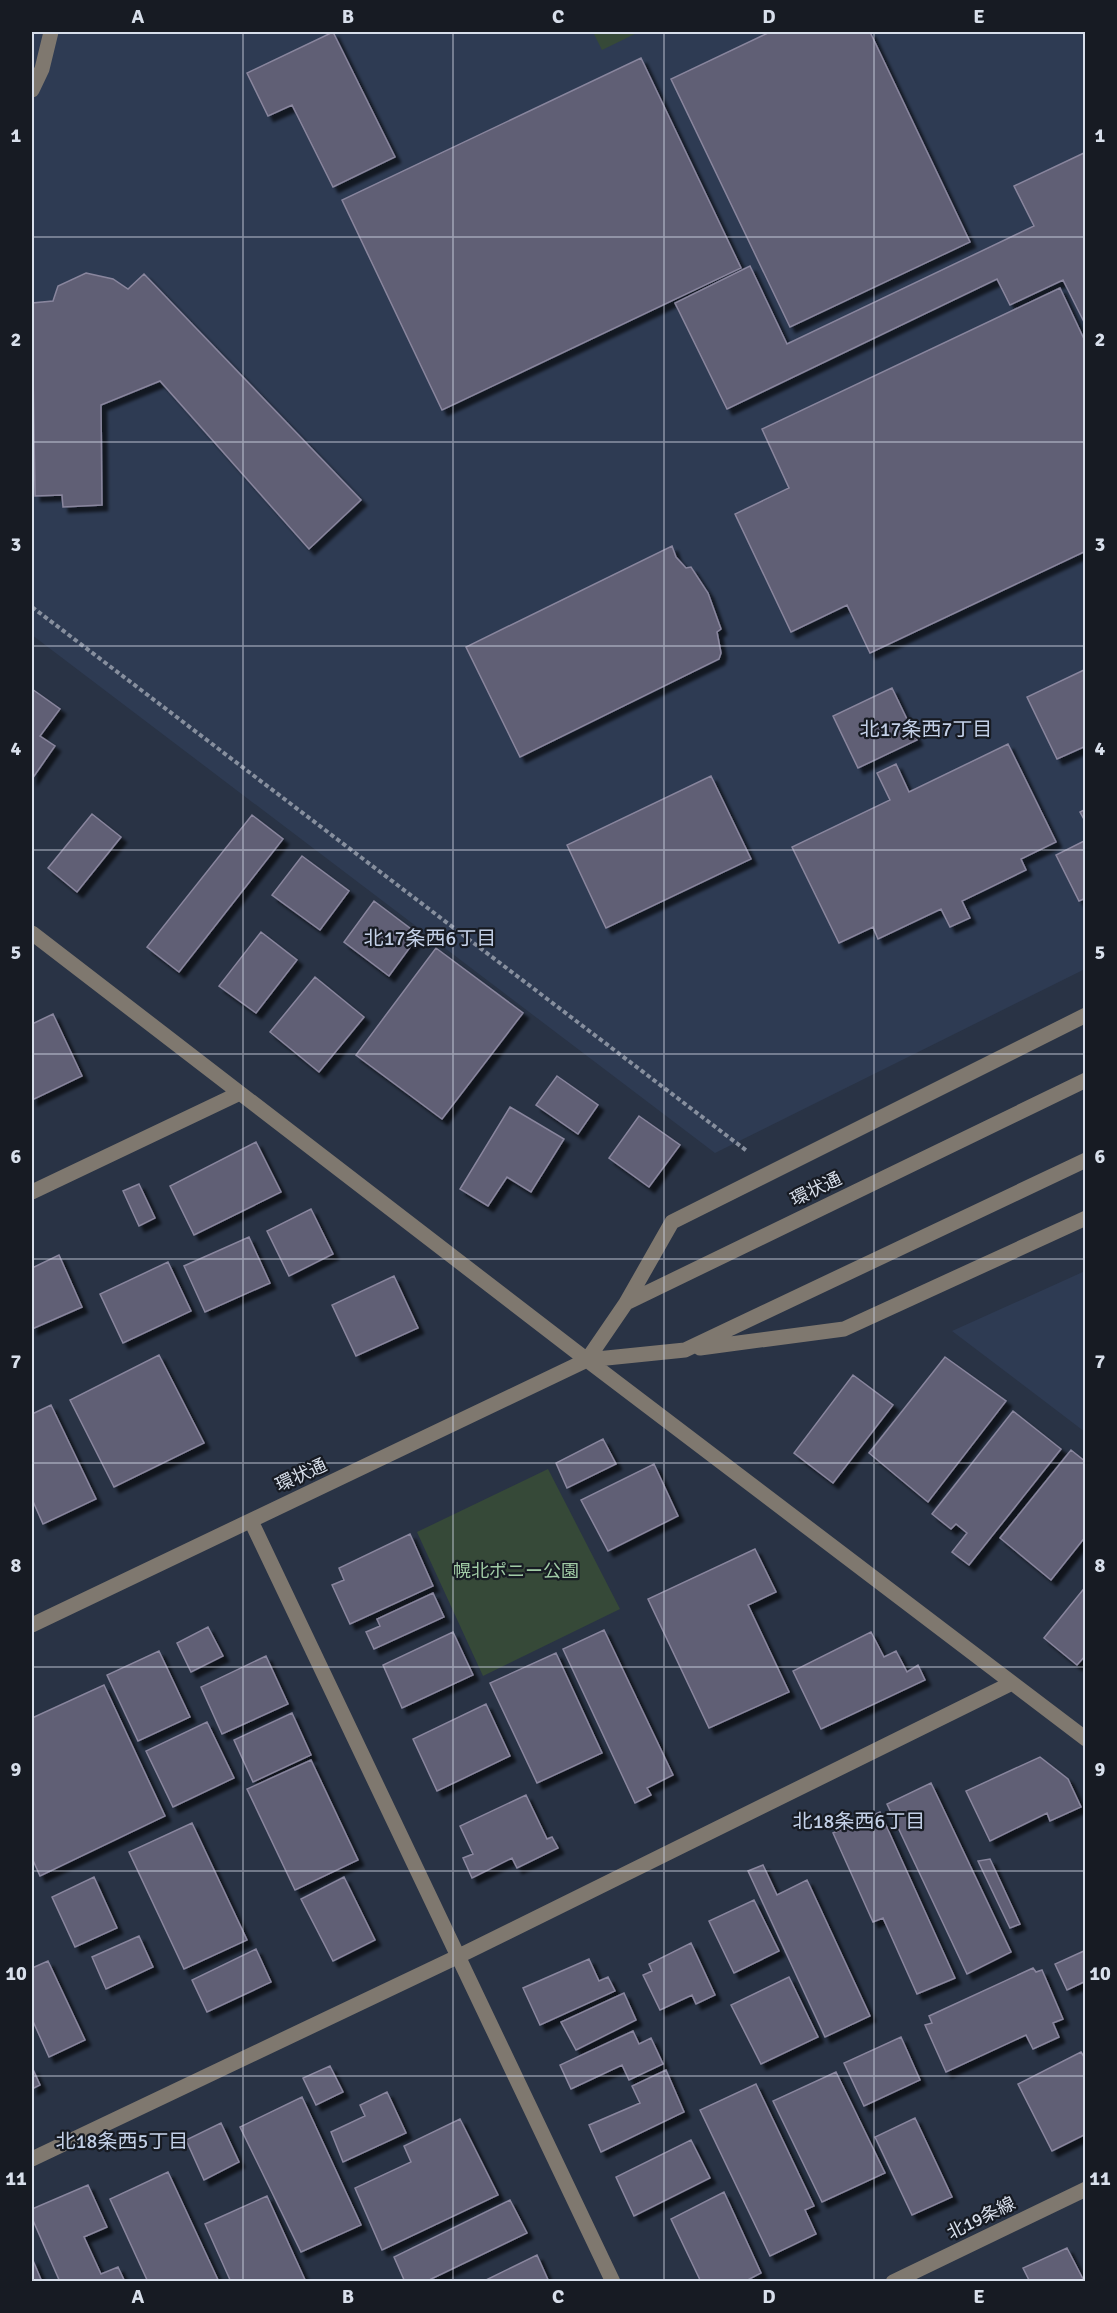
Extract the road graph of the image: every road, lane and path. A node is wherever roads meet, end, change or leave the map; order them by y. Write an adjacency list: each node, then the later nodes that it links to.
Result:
1 (51, 32): 2 (street)
2 (32, 90)
3 (32, 607): 8 (path)
4 (32, 933): 7 (street)
5 (1086, 1015): 12 (street)
6 (1086, 1080): 12 (street, 環状通)
7 (240, 1093): 10 (street); 14 (street)
8 (747, 1151)
9 (1086, 1160): 13 (street, 環状通)
10 (32, 1192)
11 (1086, 1218): 13 (street)
12 (626, 1302): 14 (street)
13 (685, 1350): 14 (street, 環状通)
14 (587, 1360): 15 (street, 環状通); 17 (street)
15 (251, 1521): 16 (street, 環状通); 19 (street)
16 (32, 1625)
17 (1012, 1683): 18 (street); 19 (street)
18 (1086, 1739)
19 (459, 1956): 20 (street); 22 (street)
20 (32, 2159)
21 (1086, 2189): 23 (street, 北19条線)
22 (613, 2282)
23 (893, 2282)

